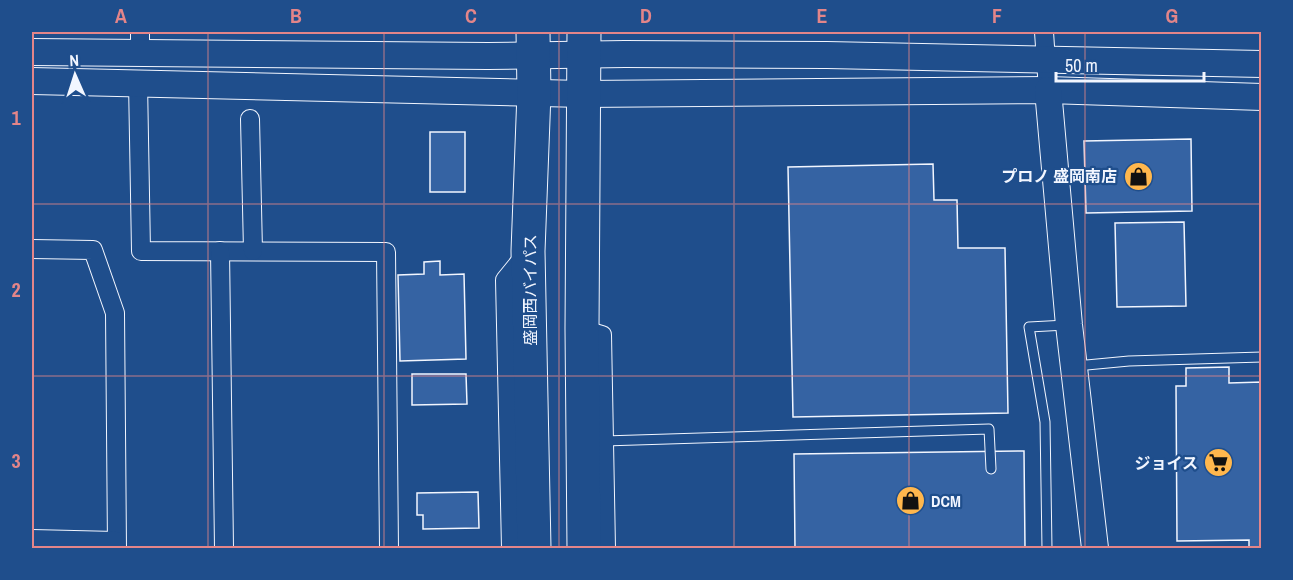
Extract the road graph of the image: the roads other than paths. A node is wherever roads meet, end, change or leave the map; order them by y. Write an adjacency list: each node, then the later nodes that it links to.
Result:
1 (1044, 32): 6 (street)
2 (140, 43): 3 (street); 5 (street)
3 (534, 43): 4 (street); 11 (highway, 盛岡西バイパス)
4 (584, 43): 6 (street); 12 (highway)
5 (32, 52)
6 (1044, 61): 7 (street); 10 (street)
7 (1262, 64)
8 (32, 81): 9 (street)
9 (138, 82): 11 (street); 16 (street)
10 (1048, 90): 12 (street); 13 (street); 19 (street)
11 (534, 93): 12 (street); 18 (highway, 盛岡西バイパス)
12 (583, 94): 20 (highway)
13 (1262, 97)
14 (250, 119): 17 (street)
15 (32, 249): 26 (street)
16 (220, 251): 17 (street); 27 (street)
17 (253, 251): 28 (street)
18 (528, 251): 29 (street); 30 (highway, 盛岡西バイパス)
19 (1069, 325): 22 (street); 33 (lane)
20 (582, 329): 23 (street); 31 (highway)
21 (1262, 357): 22 (lane)
22 (1073, 366): 34 (street)
23 (604, 441): 24 (lane); 32 (street)
24 (991, 469)
25 (32, 539): 26 (street)
26 (117, 545)
27 (224, 549)
28 (389, 549)
29 (511, 549)
30 (534, 549)
31 (584, 549)
32 (606, 549)
33 (1047, 549)
34 (1095, 549)

